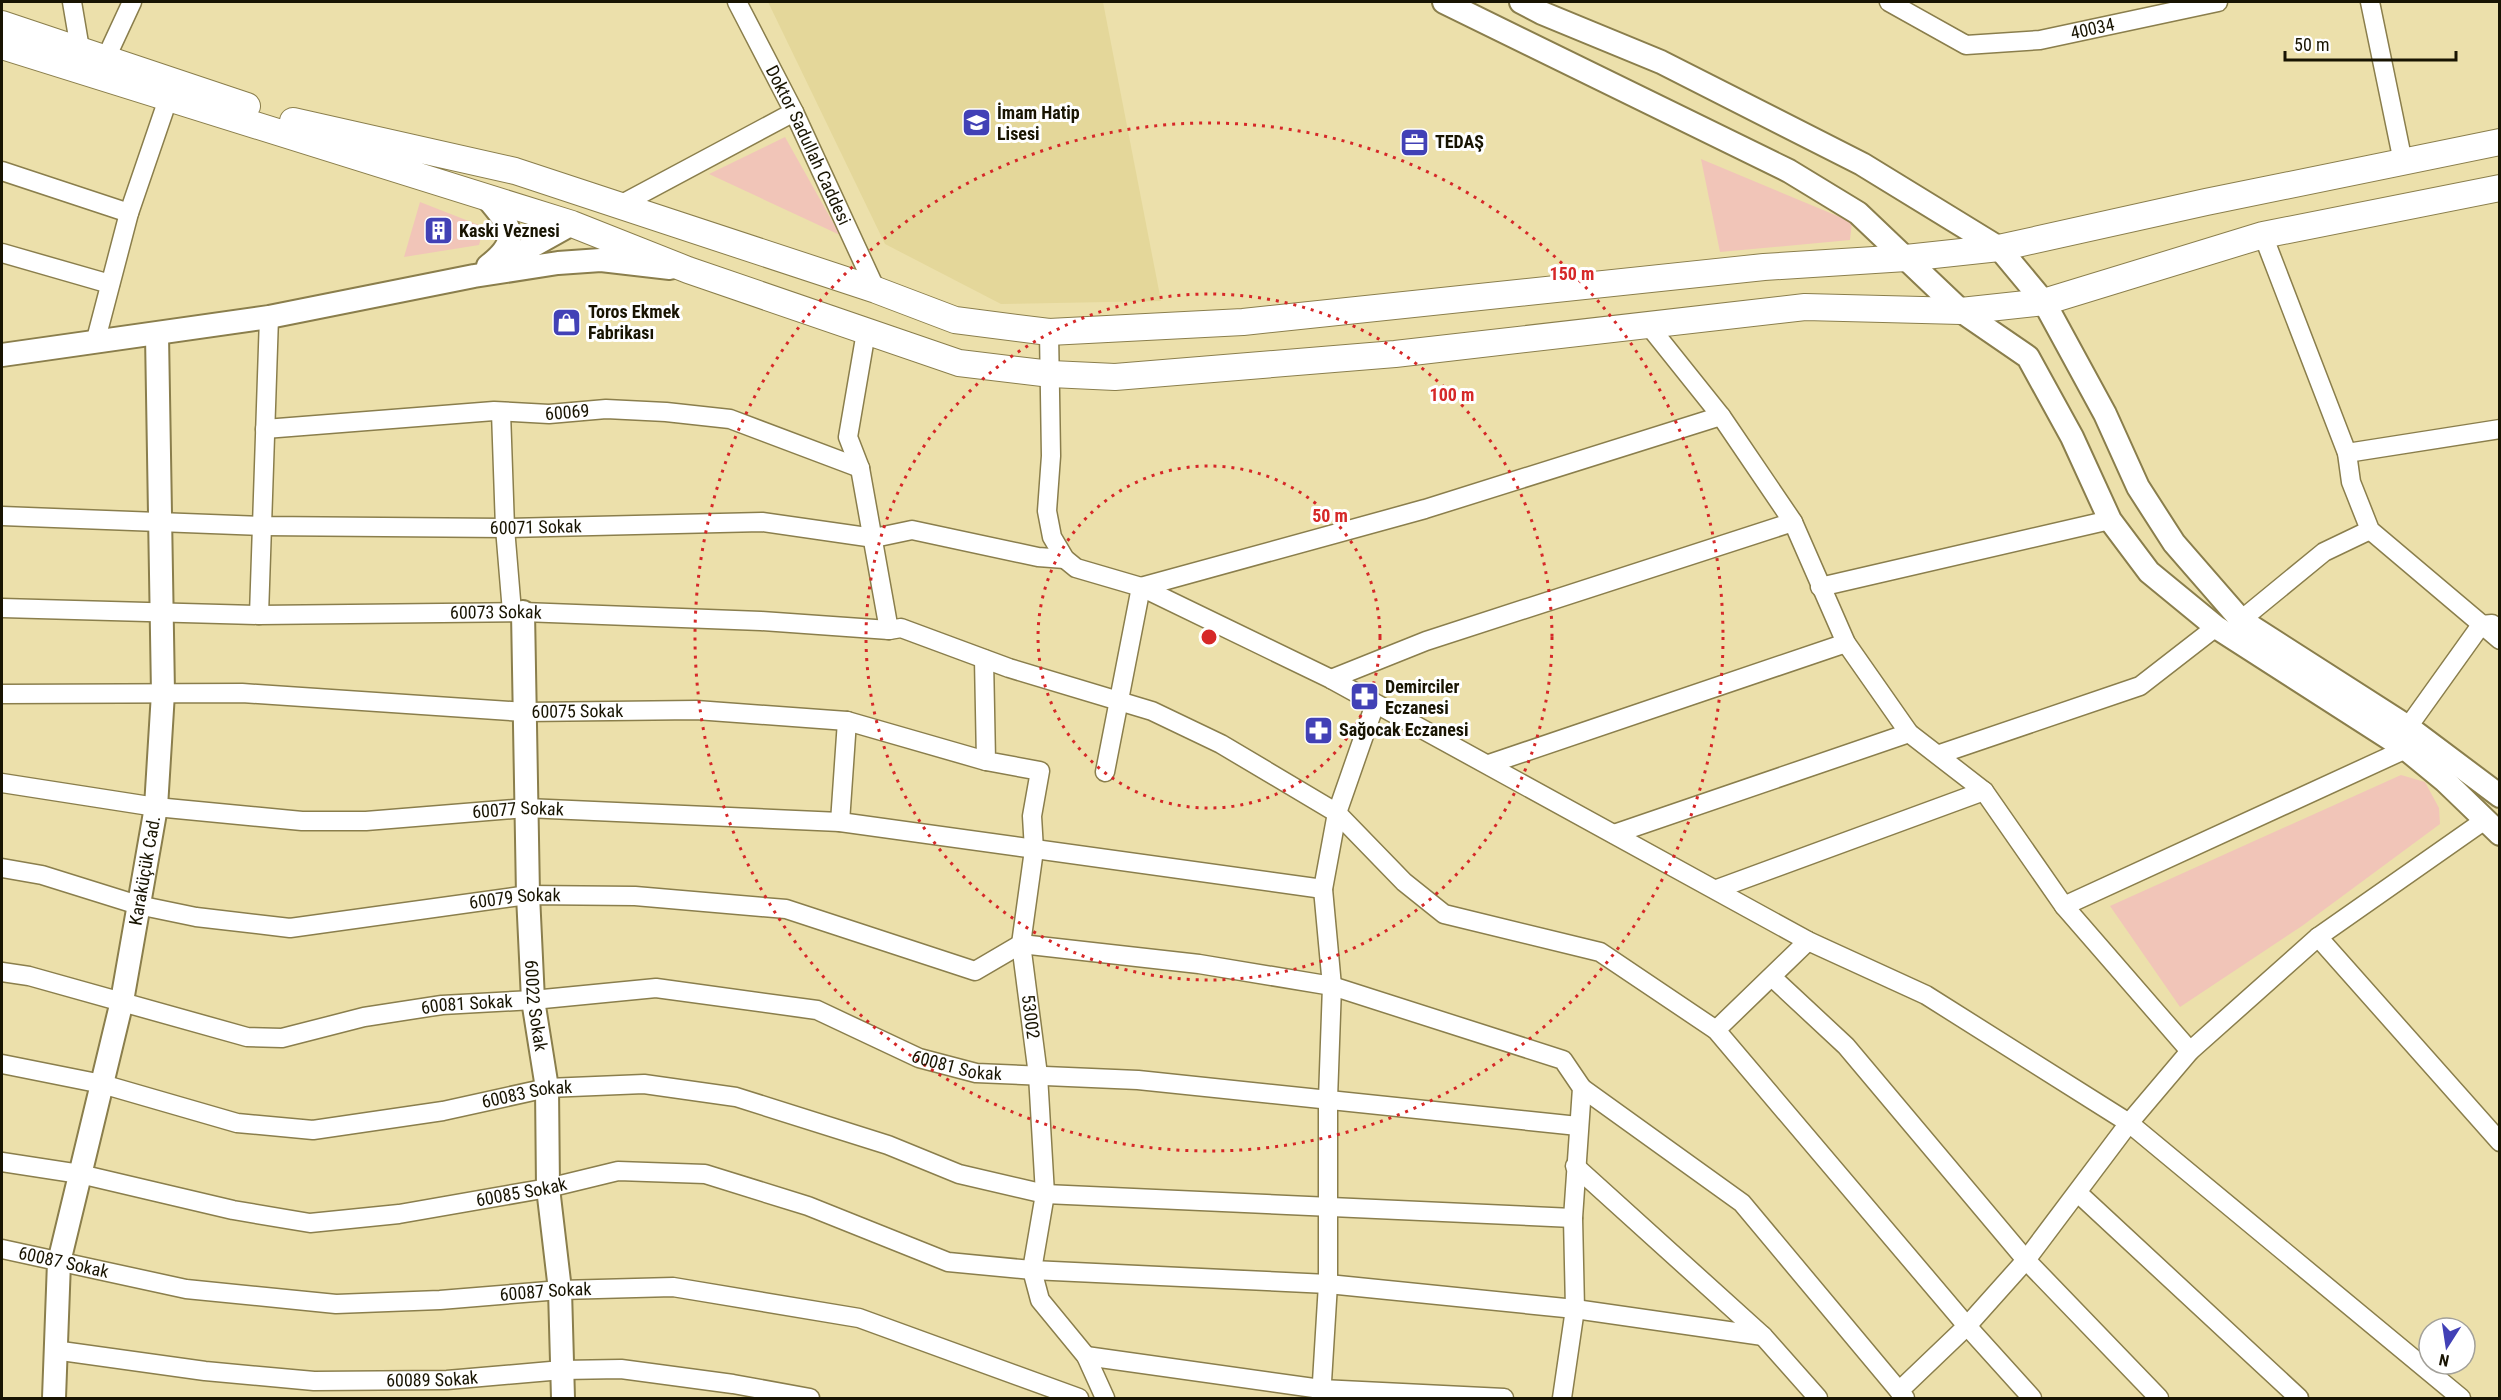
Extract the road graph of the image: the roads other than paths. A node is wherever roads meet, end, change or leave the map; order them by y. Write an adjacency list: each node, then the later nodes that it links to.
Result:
1 (72, 2): 12 (street)
2 (132, 2): 13 (street)
3 (737, 2): 15 (street, Doktor Sadullah Caddesi)
4 (1444, 2): 27 (street)
5 (1521, 2): 9 (street)
6 (1889, 2): 7 (street, 40034)
7 (2218, 2)
8 (2370, 2): 17 (street)
9 (1545, 7): 25 (street)
10 (2, 24): 12 (main road)
11 (2, 46): 14 (main road)
12 (80, 49): 13 (main road)
13 (106, 58): 21 (main road)
14 (168, 99): 20 (main road); 22 (street)
15 (794, 112): 21 (street); 31 (street, Doktor Sadullah Caddesi)
16 (2499, 142): 17 (main road)
17 (2403, 162): 25 (main road)
18 (2, 171): 22 (street)
19 (2499, 188): 24 (main road)
20 (487, 198): 23 (main road); 29 (street)
21 (622, 204): 23 (main road); 31 (main road)
22 (129, 213): 30 (street)
23 (572, 224): 28 (main road); 29 (street)
24 (2263, 236): 32 (main road); 46 (street)
25 (1999, 248): 27 (main road); 32 (street)
26 (2, 253): 30 (street)
27 (1906, 258): 33 (street); 37 (main road)
28 (688, 270): 29 (street); 36 (main road)
29 (474, 276): 34 (street)
30 (110, 284): 39 (street)
31 (876, 290): 37 (main road)
32 (2044, 302): 33 (main road); 63 (street)
33 (1961, 311): 35 (main road); 49 (street)
34 (269, 317): 38 (street); 44 (street)
35 (1649, 326): 41 (main road); 43 (street)
36 (866, 332): 41 (main road); 47 (street)
37 (1049, 332): 41 (street)
38 (157, 335): 39 (street); 50 (street, Karaküçük Cad.)
39 (95, 343): 40 (street)
40 (2, 355)
41 (1051, 374): 56 (street)
42 (501, 412): 44 (street, 60069); 47 (street, 60069); 53 (street)
43 (1721, 416): 51 (street); 57 (street)
44 (265, 429): 52 (street)
45 (2499, 429): 46 (street)
46 (2347, 453): 54 (street)
47 (860, 468): 55 (street)
48 (2, 516): 50 (street, 60071 Sokak)
49 (2110, 520): 58 (street); 66 (street)
50 (160, 522): 52 (street, 60071 Sokak); 60 (street, Karaküçük Cad.)
51 (1793, 522): 58 (street); 71 (street)
52 (262, 526): 53 (street, 60071 Sokak); 62 (street)
53 (505, 528): 55 (street, 60071 Sokak); 61 (street)
54 (2370, 530): 63 (street); 65 (street)
55 (874, 538): 56 (street, 60071 Sokak); 67 (street)
56 (1065, 559): 57 (street)
57 (1142, 587): 71 (street); 74 (street)
58 (1820, 587): 69 (street)
59 (2, 608): 60 (street, 60073 Sokak)
60 (161, 611): 62 (street, 60073 Sokak); 72 (street, Karaküçük Cad.)
61 (518, 612): 62 (street, 60073 Sokak); 67 (street, 60073 Sokak); 76 (street, 60022 Sokak)
62 (259, 615)
63 (2241, 620): 78 (street)
64 (2499, 624): 65 (street)
65 (2481, 625): 68 (street); 78 (street)
66 (2216, 627): 80 (street); 81 (street)
67 (889, 630): 70 (street, 60073 Sokak)
68 (2499, 640)
69 (1846, 643): 79 (street); 83 (street)
70 (984, 659): 74 (street, 60073 Sokak); 82 (street)
71 (1331, 679): 75 (street)
72 (162, 693): 73 (street, 60075 Sokak); 76 (street, 60075 Sokak); 88 (street, Karaküçük Cad.)
73 (2, 694)
74 (1118, 701): 84 (street); 90 (street, 60073 Sokak)
75 (1375, 704): 83 (street); 90 (street)
76 (525, 712): 77 (street, 60075 Sokak); 89 (street, 60022 Sokak)
77 (847, 721): 82 (street, 60075 Sokak); 91 (street)
78 (2408, 727): 87 (street)
79 (1909, 733): 81 (street); 93 (street)
80 (2406, 749): 92 (street); 100 (street)
81 (1940, 754): 86 (street)
82 (986, 761): 94 (street, 53002)
83 (1489, 764): 93 (street)
84 (1105, 772)
85 (2, 783): 88 (street, 60077 Sokak)
86 (1984, 791): 97 (street); 100 (street)
87 (2499, 796)
88 (156, 807): 89 (street, 60077 Sokak); 99 (street, Karaküçük Cad.)
89 (526, 808): 91 (street, 60077 Sokak); 98 (street, 60022 Sokak)
90 (1337, 813): 96 (street); 109 (street, 60073 Sokak)
91 (840, 822): 94 (street, 60077 Sokak)
92 (2492, 827): 101 (street)
93 (1614, 834): 97 (street)
94 (1034, 850): 96 (street, 60077 Sokak); 103 (street, 53002)
95 (2, 868): 99 (street, 60079 Sokak)
96 (1323, 889): 106 (street)
97 (1717, 889): 102 (street)
98 (528, 895): 99 (street, 60079 Sokak); 103 (street, 60079 Sokak); 107 (street, 60022 Sokak)
99 (138, 905): 108 (street, Karaküçük Cad.)
100 (2064, 906): 110 (street)
101 (2318, 937): 110 (street); 119 (street)
102 (1808, 941): 105 (street); 117 (street)
103 (1021, 944): 106 (street); 112 (street, 53002)
104 (2, 972): 108 (street, 60081 Sokak)
105 (1773, 978): 109 (street); 129 (street)
106 (1332, 986): 115 (street); 116 (street)
107 (533, 1000): 108 (street, 60081 Sokak); 112 (street, 60081 Sokak); 114 (street, 60022 Sokak)
108 (122, 1001): 113 (street, Karaküçük Cad.)
109 (1716, 1030): 135 (street, 60073 Sokak)
110 (2190, 1051): 117 (street)
111 (2, 1064): 113 (street, 60083 Sokak)
112 (1038, 1075): 116 (street, 60081 Sokak); 125 (street, 53002)
113 (102, 1084): 114 (street, 60083 Sokak); 122 (street, Karaküçük Cad.)
114 (547, 1088): 123 (street, 60022 Sokak); 125 (street, 60083 Sokak)
115 (1582, 1088): 118 (street); 141 (street)
116 (1328, 1099): 118 (street, 60081 Sokak); 126 (street)
117 (2129, 1123): 124 (street); 153 (street)
118 (1578, 1126): 121 (street)
119 (2499, 1142)
120 (2, 1162): 122 (street, 60085 Sokak)
121 (1575, 1166): 127 (street); 136 (street)
122 (80, 1174): 123 (street, 60085 Sokak); 130 (street, Karaküçük Cad.)
123 (548, 1188): 131 (street, 60085 Sokak); 133 (street, 60022 Sokak)
124 (2078, 1193): 129 (street); 152 (street)
125 (1045, 1194): 126 (street, 60083 Sokak); 131 (street, 53002)
126 (1328, 1207): 127 (street, 60083 Sokak); 132 (street)
127 (1573, 1218): 134 (street)
128 (2, 1249): 130 (street, 60087 Sokak)
129 (2026, 1260): 135 (street); 151 (street)
130 (59, 1262): 133 (street, 60087 Sokak); 137 (street, Karaküçük Cad.)
131 (1032, 1270): 132 (street, 60085 Sokak); 138 (street, 53002)
132 (1328, 1284): 134 (street, 60085 Sokak); 140 (street)
133 (560, 1290): 139 (street, 60022 Sokak); 145 (street, 60087 Sokak)
134 (1575, 1309): 136 (street, 60085 Sokak); 148 (street)
135 (1967, 1326): 141 (street); 150 (street, 60073 Sokak)
136 (1763, 1336): 149 (street)
137 (54, 1350): 139 (street, 60089 Sokak); 142 (street, Karaküçük Cad.)
138 (1086, 1356): 140 (street); 146 (street, 53002)
139 (562, 1370): 143 (street, 60022 Sokak); 144 (street, 60089 Sokak)
140 (1321, 1394): 147 (street)
141 (1902, 1395)
142 (54, 1398)
143 (563, 1398)
144 (810, 1398)
145 (1079, 1398)
146 (1105, 1398)
147 (1504, 1398)
148 (1562, 1398)
149 (1818, 1398)
150 (2032, 1398)
151 (2159, 1398)
152 (2299, 1398)
153 (2458, 1398)

